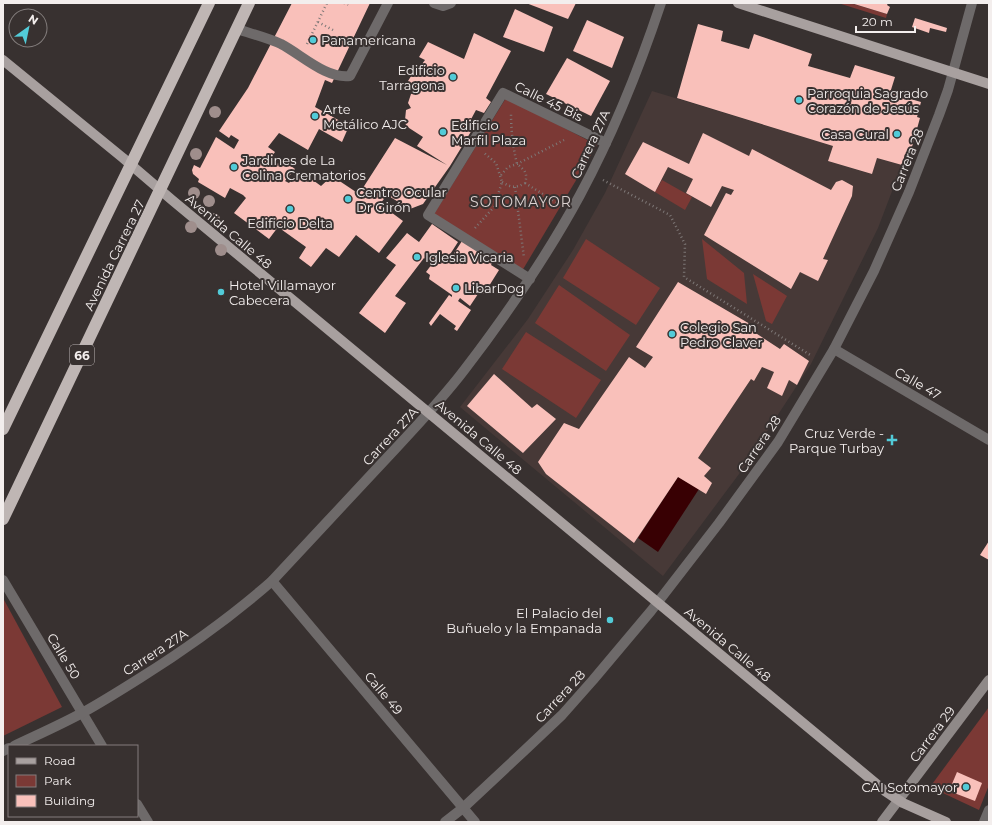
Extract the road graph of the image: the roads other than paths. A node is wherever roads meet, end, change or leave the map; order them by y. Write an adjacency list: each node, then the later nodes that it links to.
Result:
1 (209, 3): 14 (highway, Avenida Carrera 27)
2 (249, 3): 9 (highway, Avenida Carrera 27 / 66)
3 (388, 3): 9 (street)
4 (434, 3): 5 (street)
5 (451, 3)
6 (661, 3): 13 (street, Carrera 27A)
7 (738, 3): 11 (main road)
8 (972, 3): 11 (street, Carrera 28)
9 (237, 29): 15 (highway, Avenida Carrera 27 / 66)
10 (3, 60): 14 (main road, Avenida Calle 48)
11 (953, 72): 12 (main road); 17 (street, Carrera 28)
12 (989, 84)
13 (606, 143): 16 (street, Carrera 27A); 16 (street, Calle 45 Bis)
14 (131, 165): 15 (main road, Avenida Calle 48); 19 (highway, Avenida Carrera 27)
15 (160, 190): 18 (main road, Avenida Calle 48); 21 (highway, Avenida Carrera 27 / 66)
16 (528, 278): 18 (street, Carrera 27A)
17 (834, 349): 20 (street, Calle 47); 24 (street, Carrera 28)
18 (429, 413): 23 (street, Carrera 27A); 24 (main road, Avenida Calle 48)
19 (3, 428)
20 (989, 440)
21 (3, 519)
22 (3, 580): 26 (street, Calle 50)
23 (272, 581): 26 (street, Carrera 27A); 31 (street, Calle 49)
24 (657, 602): 29 (main road, Avenida Calle 48); 31 (street, Carrera 28)
25 (989, 680): 29 (street, Carrera 29)
26 (82, 713): 27 (street, Carrera 27A); 28 (street, Calle 50)
27 (16, 745)
28 (101, 745)
29 (898, 800): 36 (street, Carrera 29); 37 (main road, Avenida Calle 48)
30 (138, 806): 33 (street)
31 (463, 808): 34 (street, Carrera 28); 35 (street, Calle 49)
32 (989, 810): 38 (street)
33 (148, 822)
34 (445, 822)
35 (475, 822)
36 (882, 822)
37 (946, 822)
38 (984, 822)

